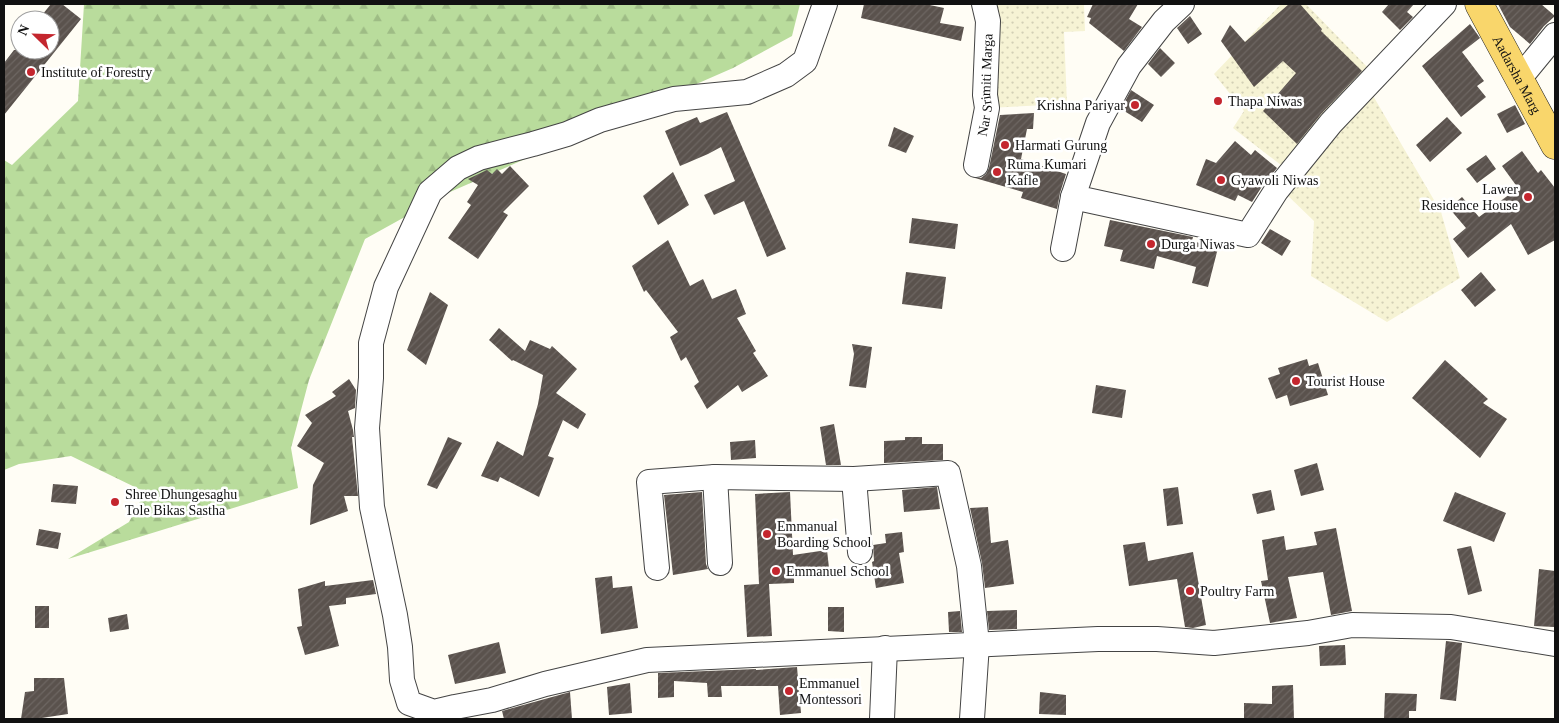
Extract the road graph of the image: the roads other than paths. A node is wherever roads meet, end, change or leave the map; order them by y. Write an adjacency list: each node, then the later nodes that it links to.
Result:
1 (825, 4): 20 (street)
2 (984, 4): 9 (street, Nar Srimiti Marga)
3 (1182, 4): 10 (street)
4 (1444, 4): 10 (street)
5 (1478, 4): 7 (main road, Aadarsha Marg)
6 (1555, 35): 7 (street)
7 (1519, 79): 8 (main road, Aadarsha Marg)
8 (1555, 145)
9 (976, 165)
10 (1073, 197): 11 (street)
11 (1063, 248)
12 (715, 477): 13 (street); 15 (street); 16 (street)
13 (854, 480): 14 (street); 17 (street)
14 (860, 552)
15 (720, 563)
16 (657, 568)
17 (977, 644): 18 (street); 19 (street); 22 (street)
18 (1555, 644)
19 (885, 648): 20 (street); 21 (street)
20 (410, 711)
21 (882, 719)
22 (972, 719)

